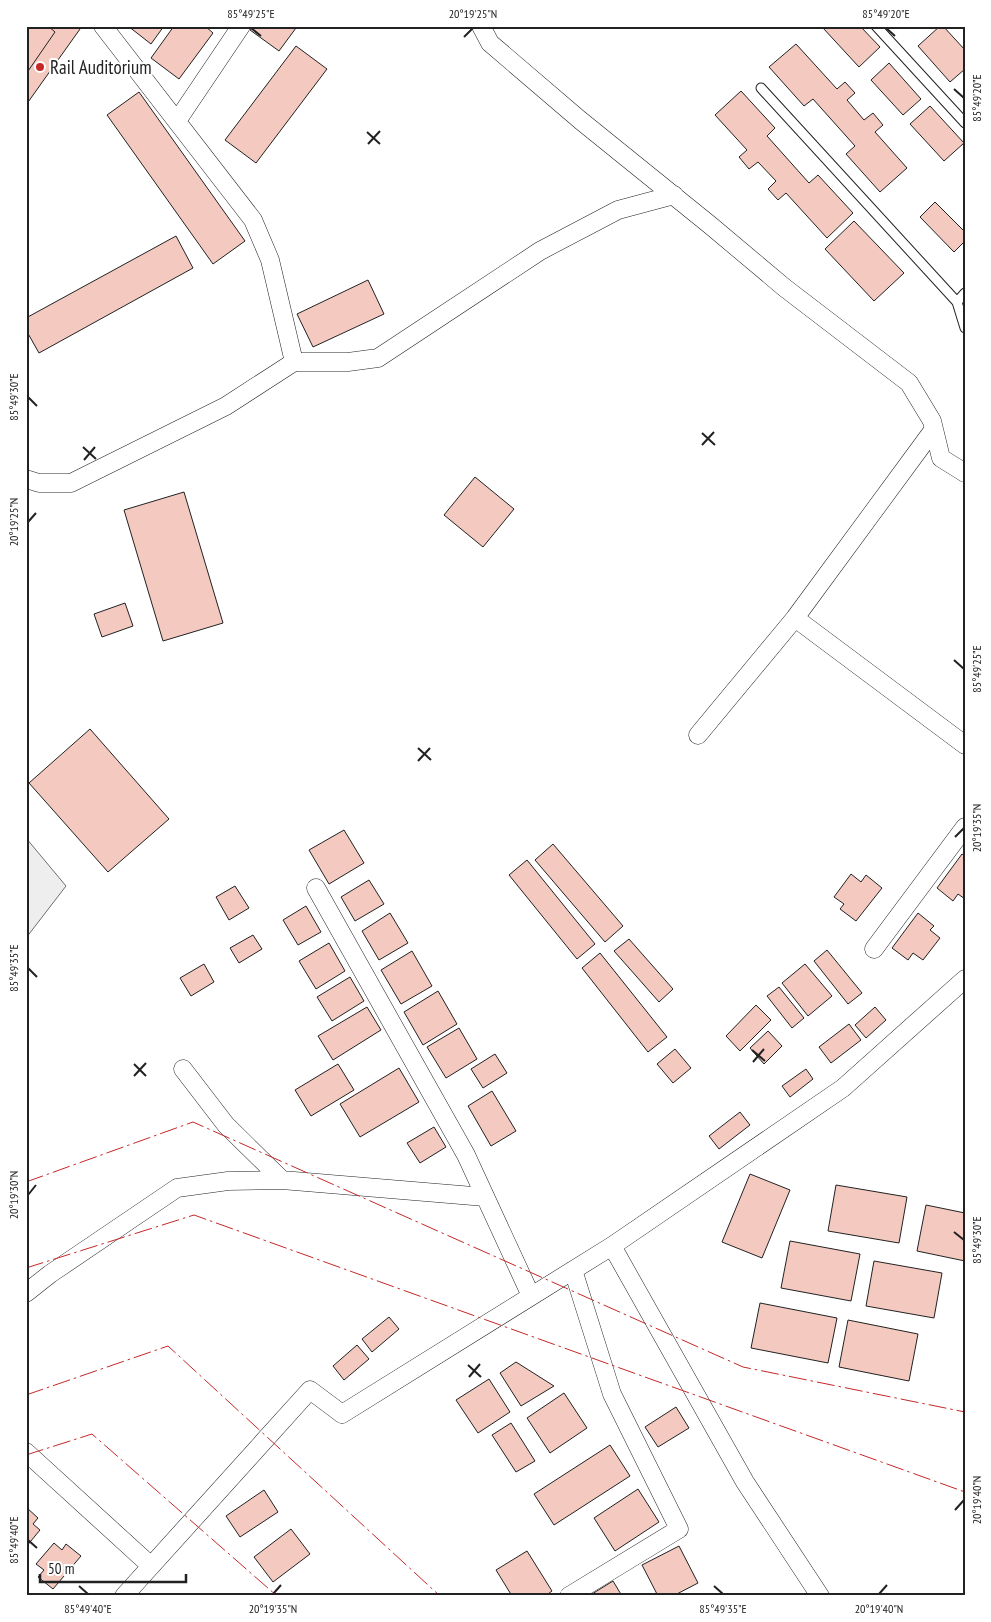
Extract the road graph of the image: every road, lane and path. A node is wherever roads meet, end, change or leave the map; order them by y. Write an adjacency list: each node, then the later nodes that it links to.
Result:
1 (103, 26): 6 (street)
2 (242, 26): 6 (street)
3 (481, 26): 8 (street)
4 (876, 26): 7 (lane)
5 (761, 88): 10 (lane)
6 (177, 121): 12 (street)
7 (965, 123)
8 (674, 195): 12 (street); 13 (street)
9 (965, 293): 10 (lane)
10 (957, 302): 11 (lane)
11 (965, 328)
12 (294, 362): 15 (street)
13 (934, 429): 14 (street); 16 (street)
14 (965, 473)
15 (26, 479)
16 (795, 618): 17 (street); 18 (street)
17 (698, 736)
18 (965, 745)
19 (965, 827): 21 (street)
20 (316, 888): 25 (street)
21 (874, 949)
22 (965, 979): 26 (street)
23 (183, 1068): 24 (street)
24 (282, 1180): 25 (street); 28 (street)
25 (486, 1197): 29 (street)
26 (612, 1246): 27 (street); 34 (street)
27 (573, 1270): 29 (street); 33 (street)
28 (26, 1292)
29 (532, 1296): 31 (street)
30 (26, 1452): 31 (street)
31 (151, 1566): 32 (street)
32 (124, 1596)
33 (569, 1596)
34 (820, 1596)

